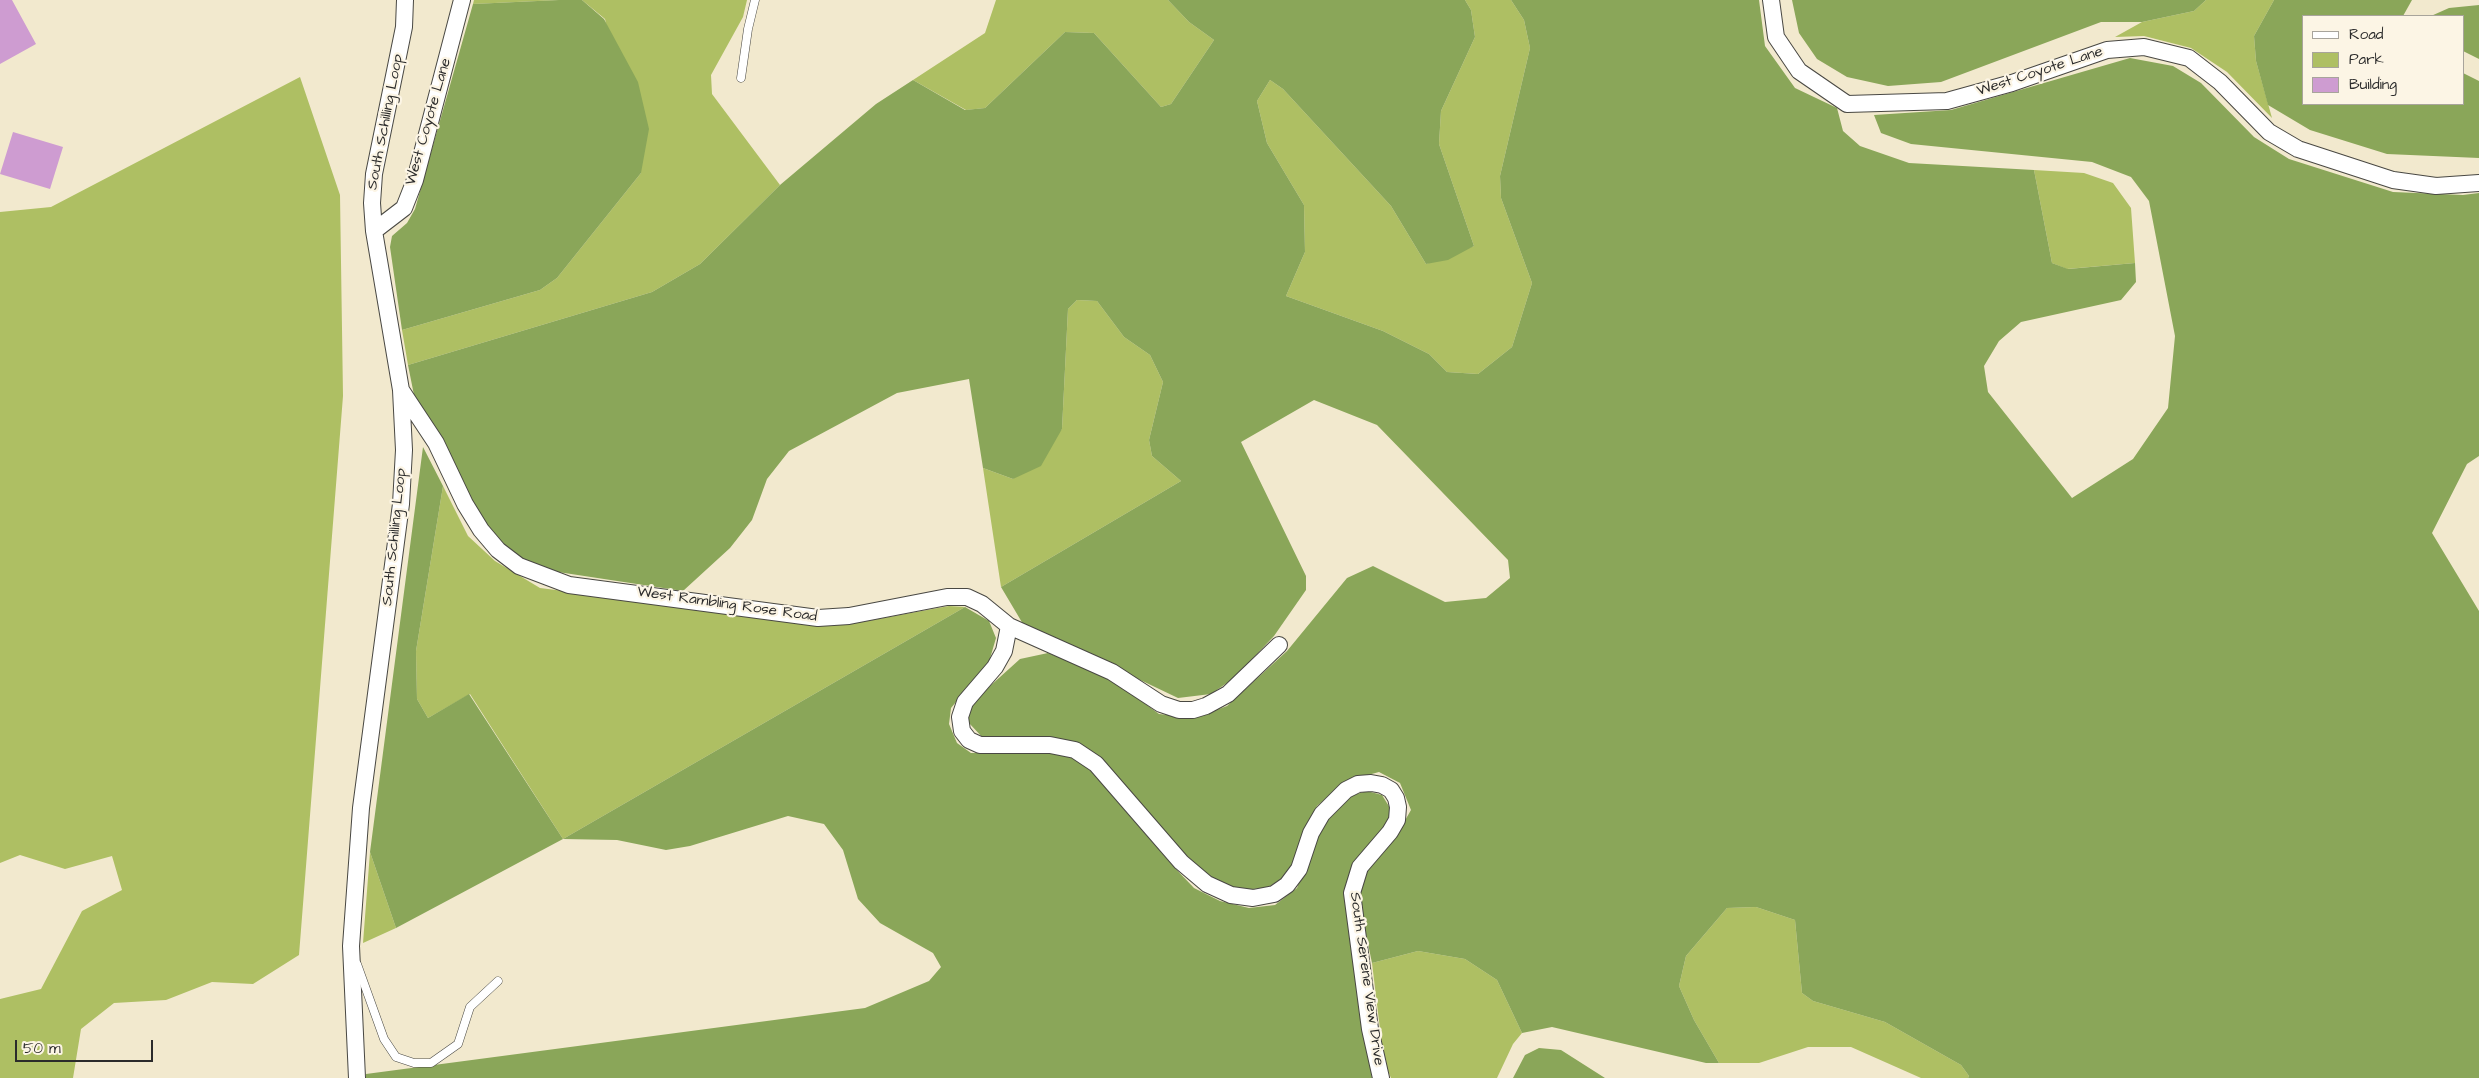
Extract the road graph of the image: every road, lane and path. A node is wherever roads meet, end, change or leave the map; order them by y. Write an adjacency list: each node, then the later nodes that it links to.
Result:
1 (406, 0): 7 (street, South Schilling Loop)
2 (462, 0): 7 (street, West Coyote Lane)
3 (755, 0): 5 (lane)
4 (1771, 0): 6 (street, West Coyote Lane)
5 (740, 78)
6 (2479, 183)
7 (374, 231): 8 (street, South Schilling Loop)
8 (401, 390): 9 (street, West Rambling Rose Road); 11 (street, South Schilling Loop)
9 (1009, 626): 10 (street, West Rambling Rose Road); 14 (street, South Serene View Drive)
10 (1279, 644)
11 (351, 946): 12 (lane); 13 (street, South Schilling Loop)
12 (498, 981)
13 (357, 1078)
14 (1381, 1078)

